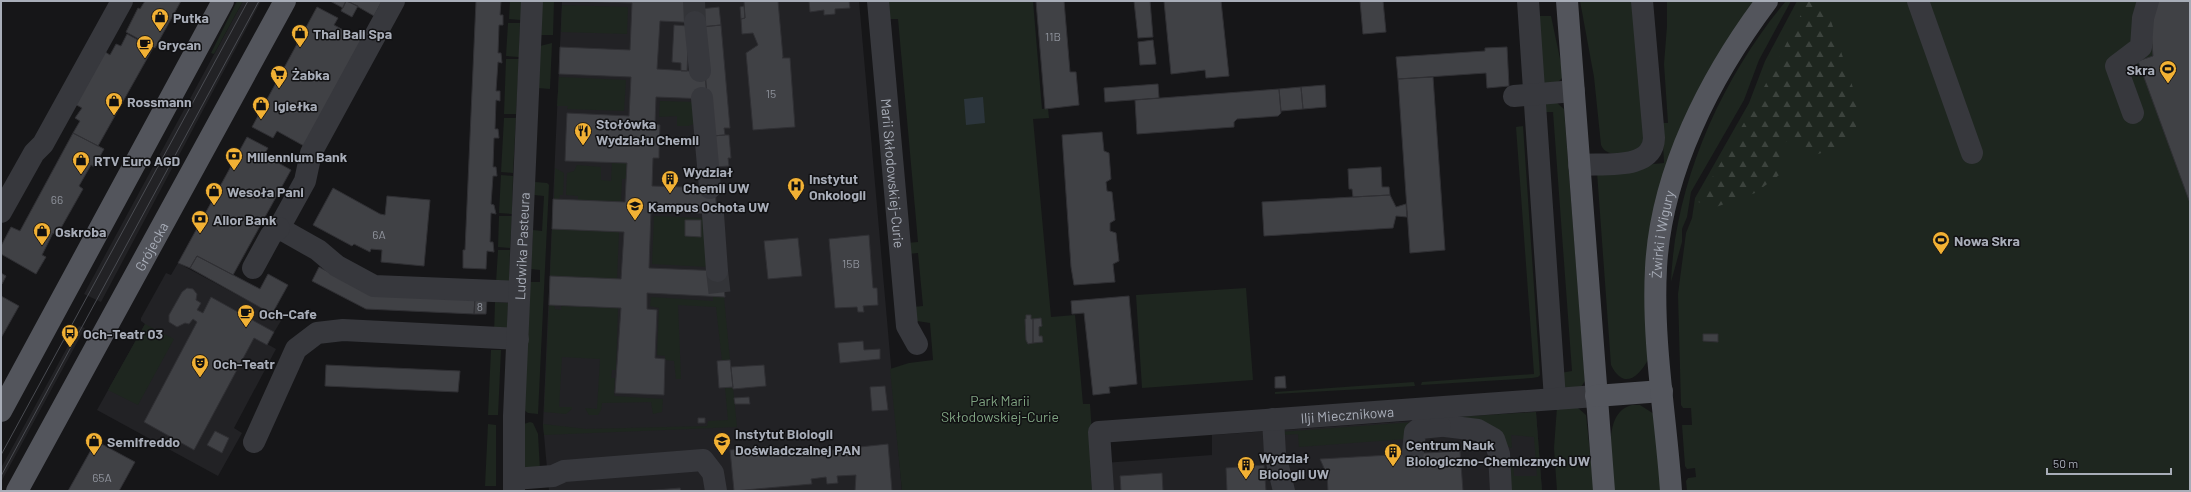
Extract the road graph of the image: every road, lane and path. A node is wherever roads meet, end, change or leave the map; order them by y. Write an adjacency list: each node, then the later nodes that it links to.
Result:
1 (122, 1): 22 (street)
2 (222, 1): 33 (main road)
3 (285, 1): 39 (main road, Grójecka)
4 (394, 1): 24 (street)
5 (532, 1): 27 (street, Ludwika Pasteura)
6 (878, 1): 29 (street, Marii Skłodowskiej-Curie)
7 (1528, 1): 16 (street)
8 (1567, 1): 15 (main road)
9 (1642, 1): 20 (street)
10 (1767, 1): 30 (main road, Żwirki i Wigury)
11 (1918, 1): 19 (street)
12 (2148, 1): 18 (street)
13 (695, 22): 14 (street)
14 (700, 71)
15 (1574, 91): 16 (street); 20 (main road)
16 (1524, 95): 32 (street)
17 (702, 98): 21 (street)
18 (2133, 113)
19 (1972, 154)
20 (1579, 164): 31 (main road)
21 (710, 188)
22 (1, 212)
23 (713, 214): 26 (street)
24 (279, 228): 25 (street); 27 (street)
25 (253, 268)
26 (717, 271)
27 (519, 292): 28 (street, Ludwika Pasteura)
28 (518, 339): 36 (street); 38 (street, Ludwika Pasteura)
29 (917, 344)
30 (1662, 391): 31 (main road); 45 (main road, Żwirki i Wigury)
31 (1596, 396): 32 (street, Ilji Miecznikowa); 44 (main road)
32 (1555, 399): 34 (street, Ilji Miecznikowa)
33 (1, 411)
34 (1437, 417): 35 (street, Ilji Miecznikowa); 37 (street); 43 (street)
35 (1273, 419): 41 (street, Ilji Miecznikowa); 42 (street)
36 (254, 442)
37 (1413, 452)
38 (514, 485): 40 (street)
39 (17, 491)
40 (716, 491)
41 (1103, 491)
42 (1284, 491)
43 (1501, 491)
44 (1604, 491)
45 (1671, 491)

